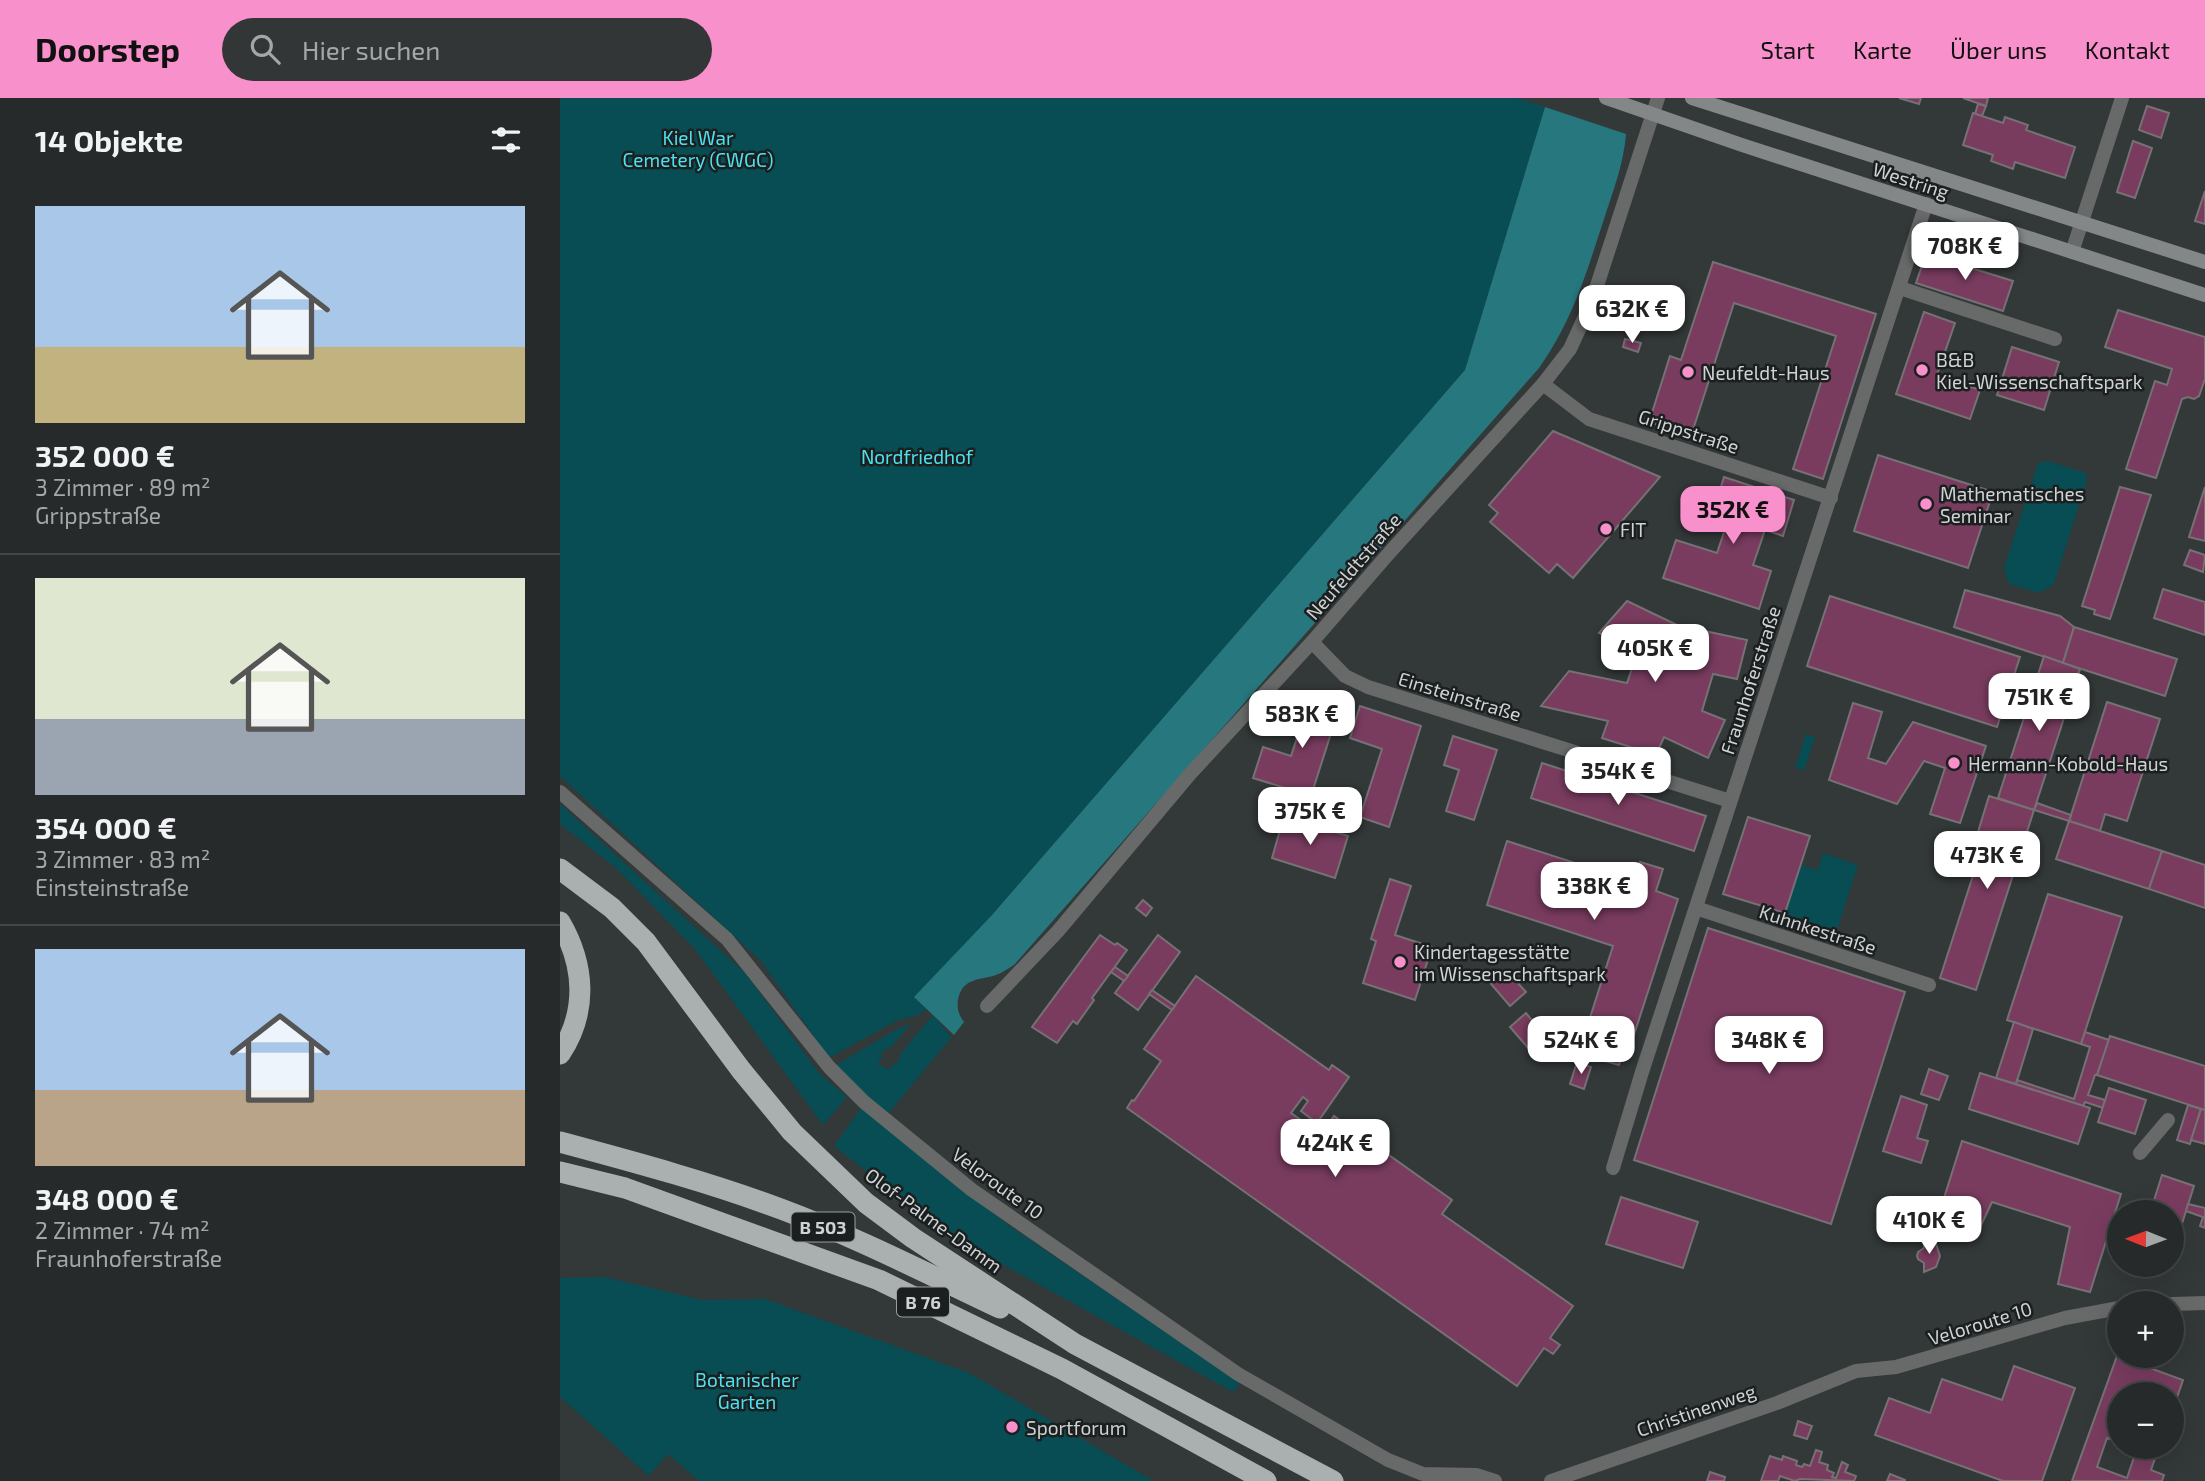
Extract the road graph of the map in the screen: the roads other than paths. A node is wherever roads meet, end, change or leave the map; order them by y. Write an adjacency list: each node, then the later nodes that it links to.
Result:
1 (1606, 98): 5 (main road, Westring)
2 (1658, 98): 5 (street, Neufeldtstraße)
3 (1692, 98): 7 (main road, Westring)
4 (2122, 98): 7 (street)
5 (1653, 114): 6 (main road, Westring); 13 (street, Neufeldtstraße)
6 (1926, 204): 8 (main road, Westring); 10 (street, Fraunhoferstraße)
7 (2082, 223): 8 (street); 9 (main road, Westring)
8 (2072, 252): 11 (main road, Westring)
9 (2205, 262)
10 (1900, 288): 12 (street); 14 (street, Fraunhoferstraße)
11 (2205, 295)
12 (2055, 339)
13 (1543, 384): 14 (street, Grippstraße); 15 (street, Neufeldtstraße)
14 (1831, 498): 17 (street, Fraunhoferstraße)
15 (1312, 642): 17 (street, Einsteinstraße); 22 (street, Neufeldtstraße)
16 (560, 792): 36 (street, Veloroute 10)
17 (1730, 801): 19 (street, Fraunhoferstraße)
18 (561, 869): 32 (highway, Olof-Palme-Damm / B 76)
19 (1696, 908): 21 (street, Kuhnkestraße); 27 (street, Fraunhoferstraße)
20 (560, 922): 23 (highway)
21 (1929, 985)
22 (987, 1006)
23 (560, 1054)
24 (2168, 1120): 26 (street)
25 (560, 1142): 32 (highway, B 503)
26 (2140, 1153)
27 (1613, 1168)
28 (560, 1172): 34 (highway, B 76)
29 (2205, 1303): 30 (street)
30 (2184, 1304)
31 (2107, 1310): 33 (street, Veloroute 10)
32 (1075, 1344): 35 (highway, Olof-Palme-Damm / B 76)
33 (1853, 1372): 37 (street, Christinenweg)
34 (1266, 1481)
35 (1333, 1481)
36 (1495, 1481)
37 (1551, 1481)

